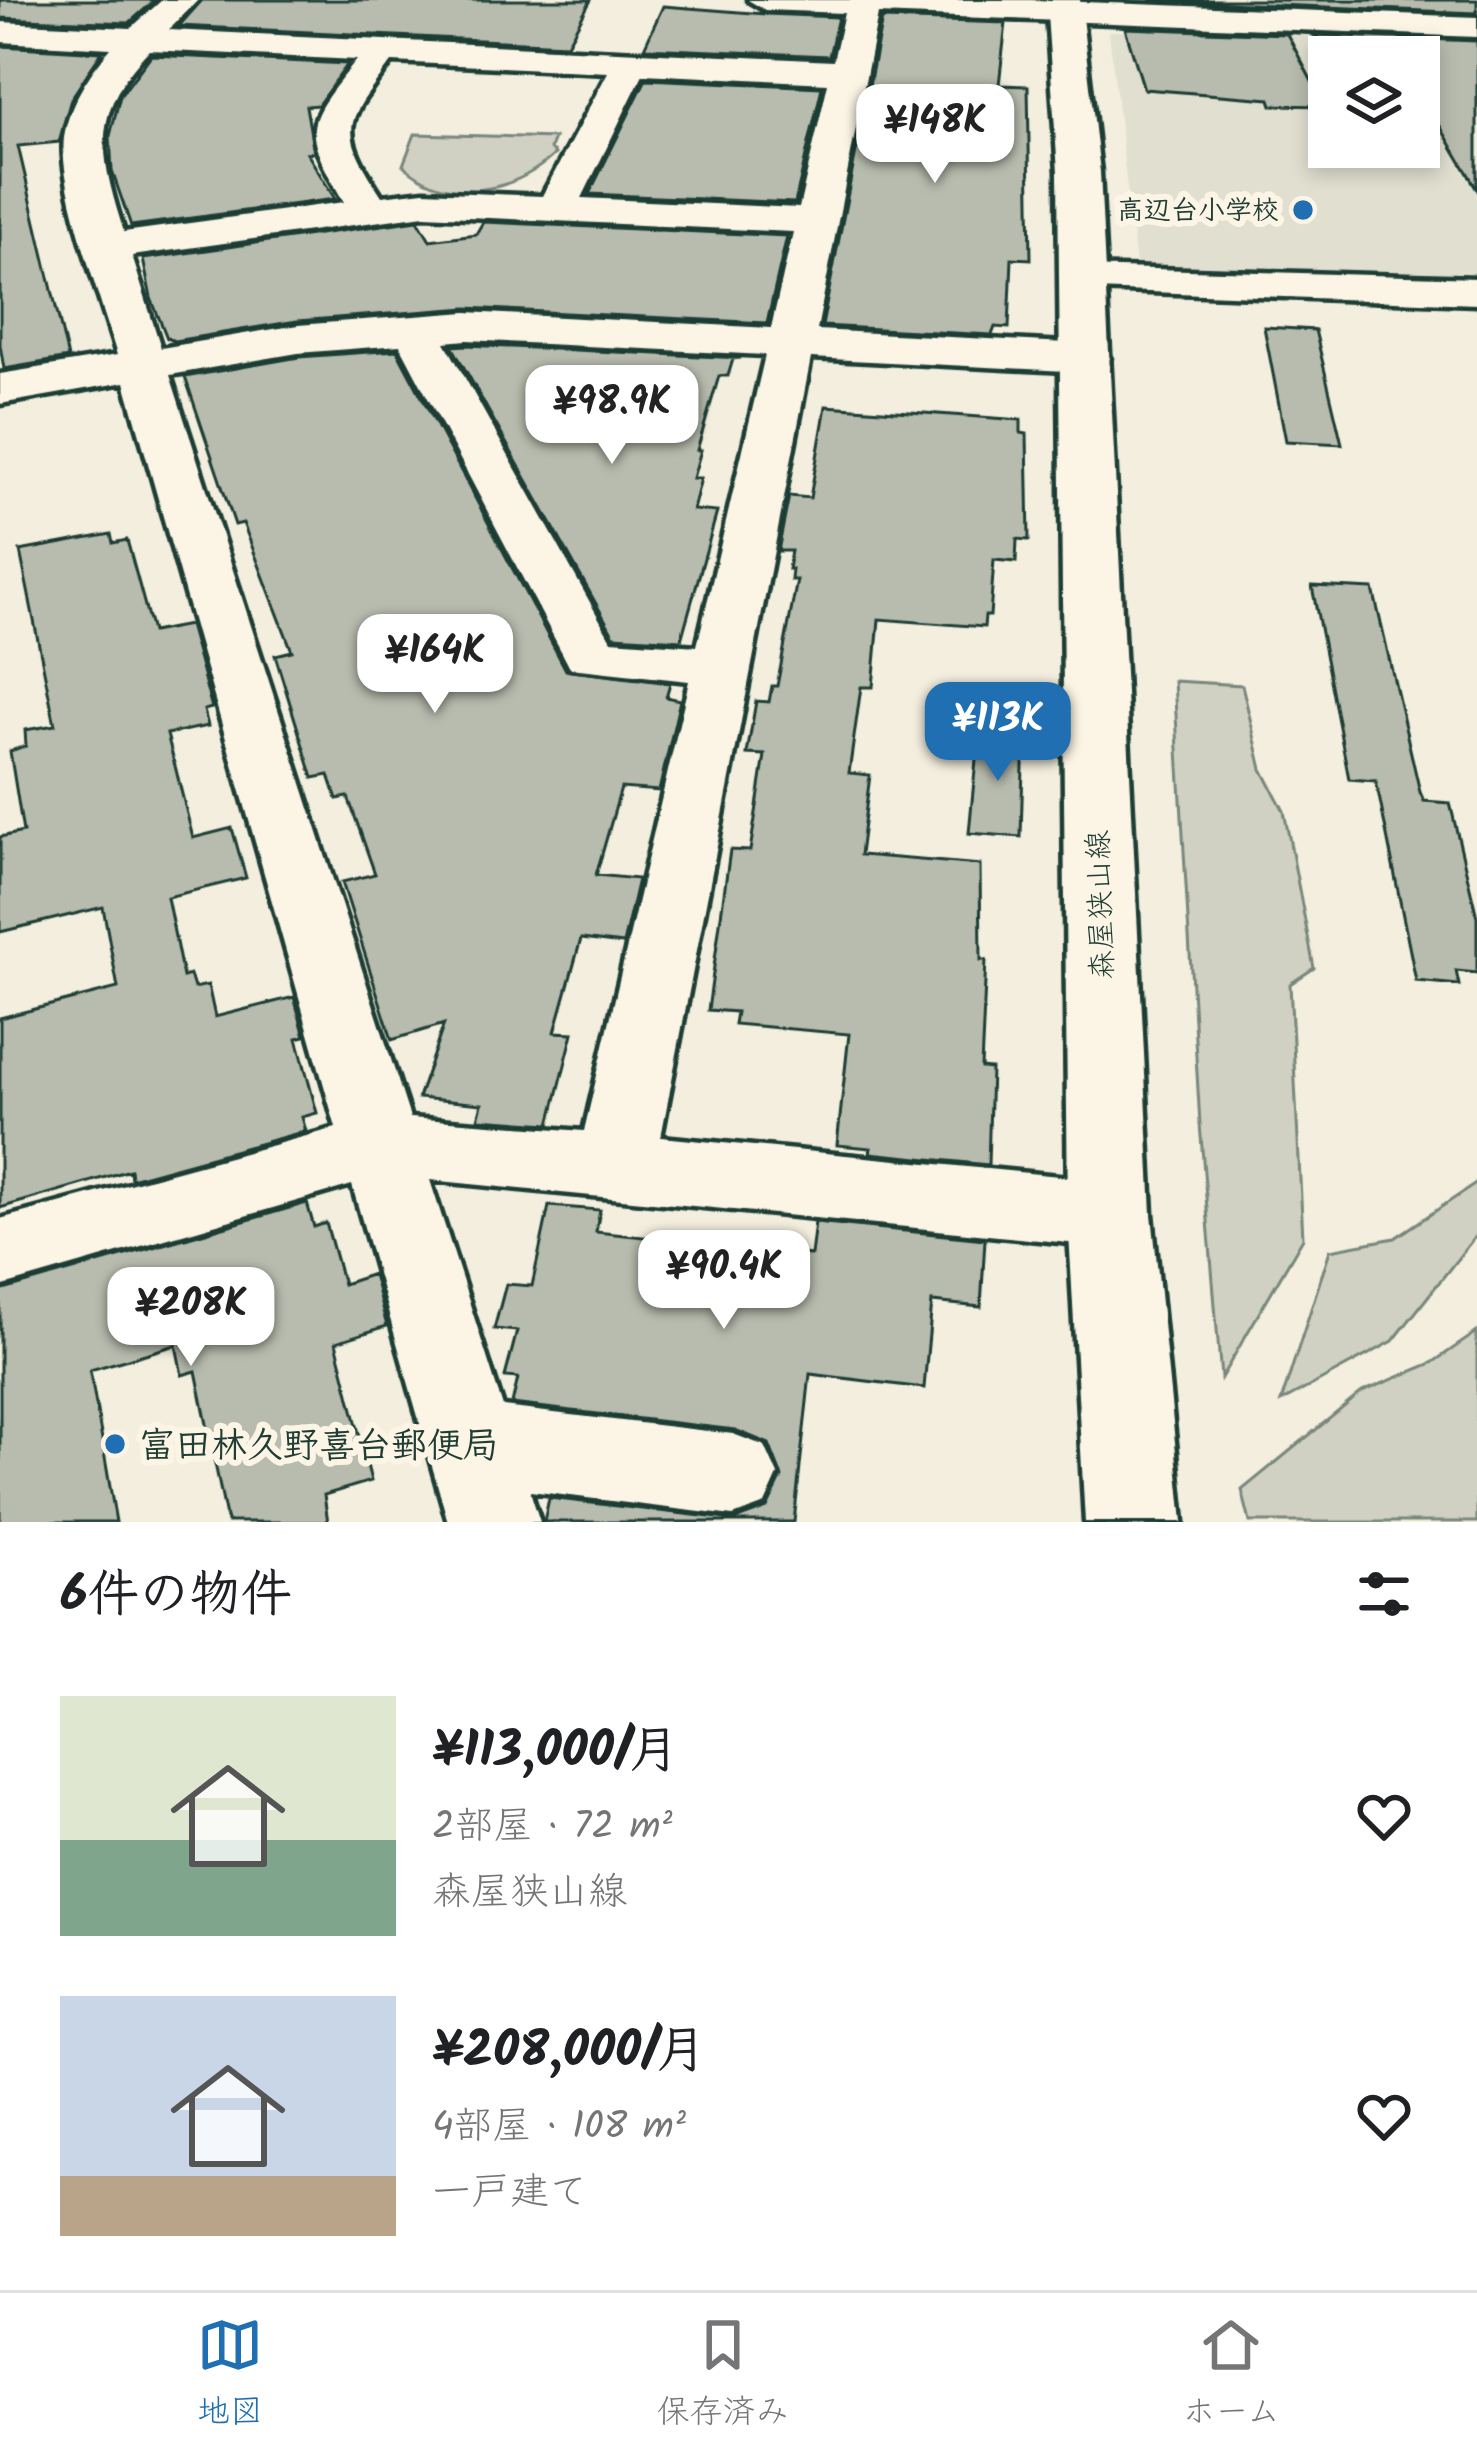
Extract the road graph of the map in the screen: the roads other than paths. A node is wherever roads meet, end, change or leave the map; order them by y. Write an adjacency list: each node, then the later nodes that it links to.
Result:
1 (182, 0): 8 (street)
2 (765, 0): 3 (street)
3 (864, 2): 4 (street); 11 (street)
4 (1064, 6): 5 (street); 16 (main road, 森屋狭山線)
5 (1278, 10): 6 (street)
6 (1477, 27)
7 (0, 32): 8 (street)
8 (140, 38): 9 (street); 15 (street)
9 (383, 50): 10 (street); 13 (street)
10 (631, 62): 11 (street); 12 (street)
11 (849, 73): 14 (street)
12 (557, 207): 13 (street); 14 (street)
13 (368, 208): 15 (street)
14 (817, 221): 19 (street)
15 (107, 247): 21 (street)
16 (1083, 280): 17 (street); 20 (main road, 森屋狭山線)
17 (1477, 291)
18 (414, 328): 19 (street); 21 (street); 23 (street)
19 (791, 341): 20 (street); 23 (street)
20 (1086, 358): 26 (main road, 森屋狭山線)
21 (144, 365): 22 (street); 24 (street)
22 (0, 389)
23 (721, 666): 25 (street)
24 (383, 1146): 25 (street); 27 (street); 29 (street)
25 (616, 1164): 26 (street)
26 (1110, 1214): 30 (main road, 森屋狭山線)
27 (0, 1253)
28 (733, 1475): 29 (street)
29 (482, 1482)
30 (1134, 1522)

